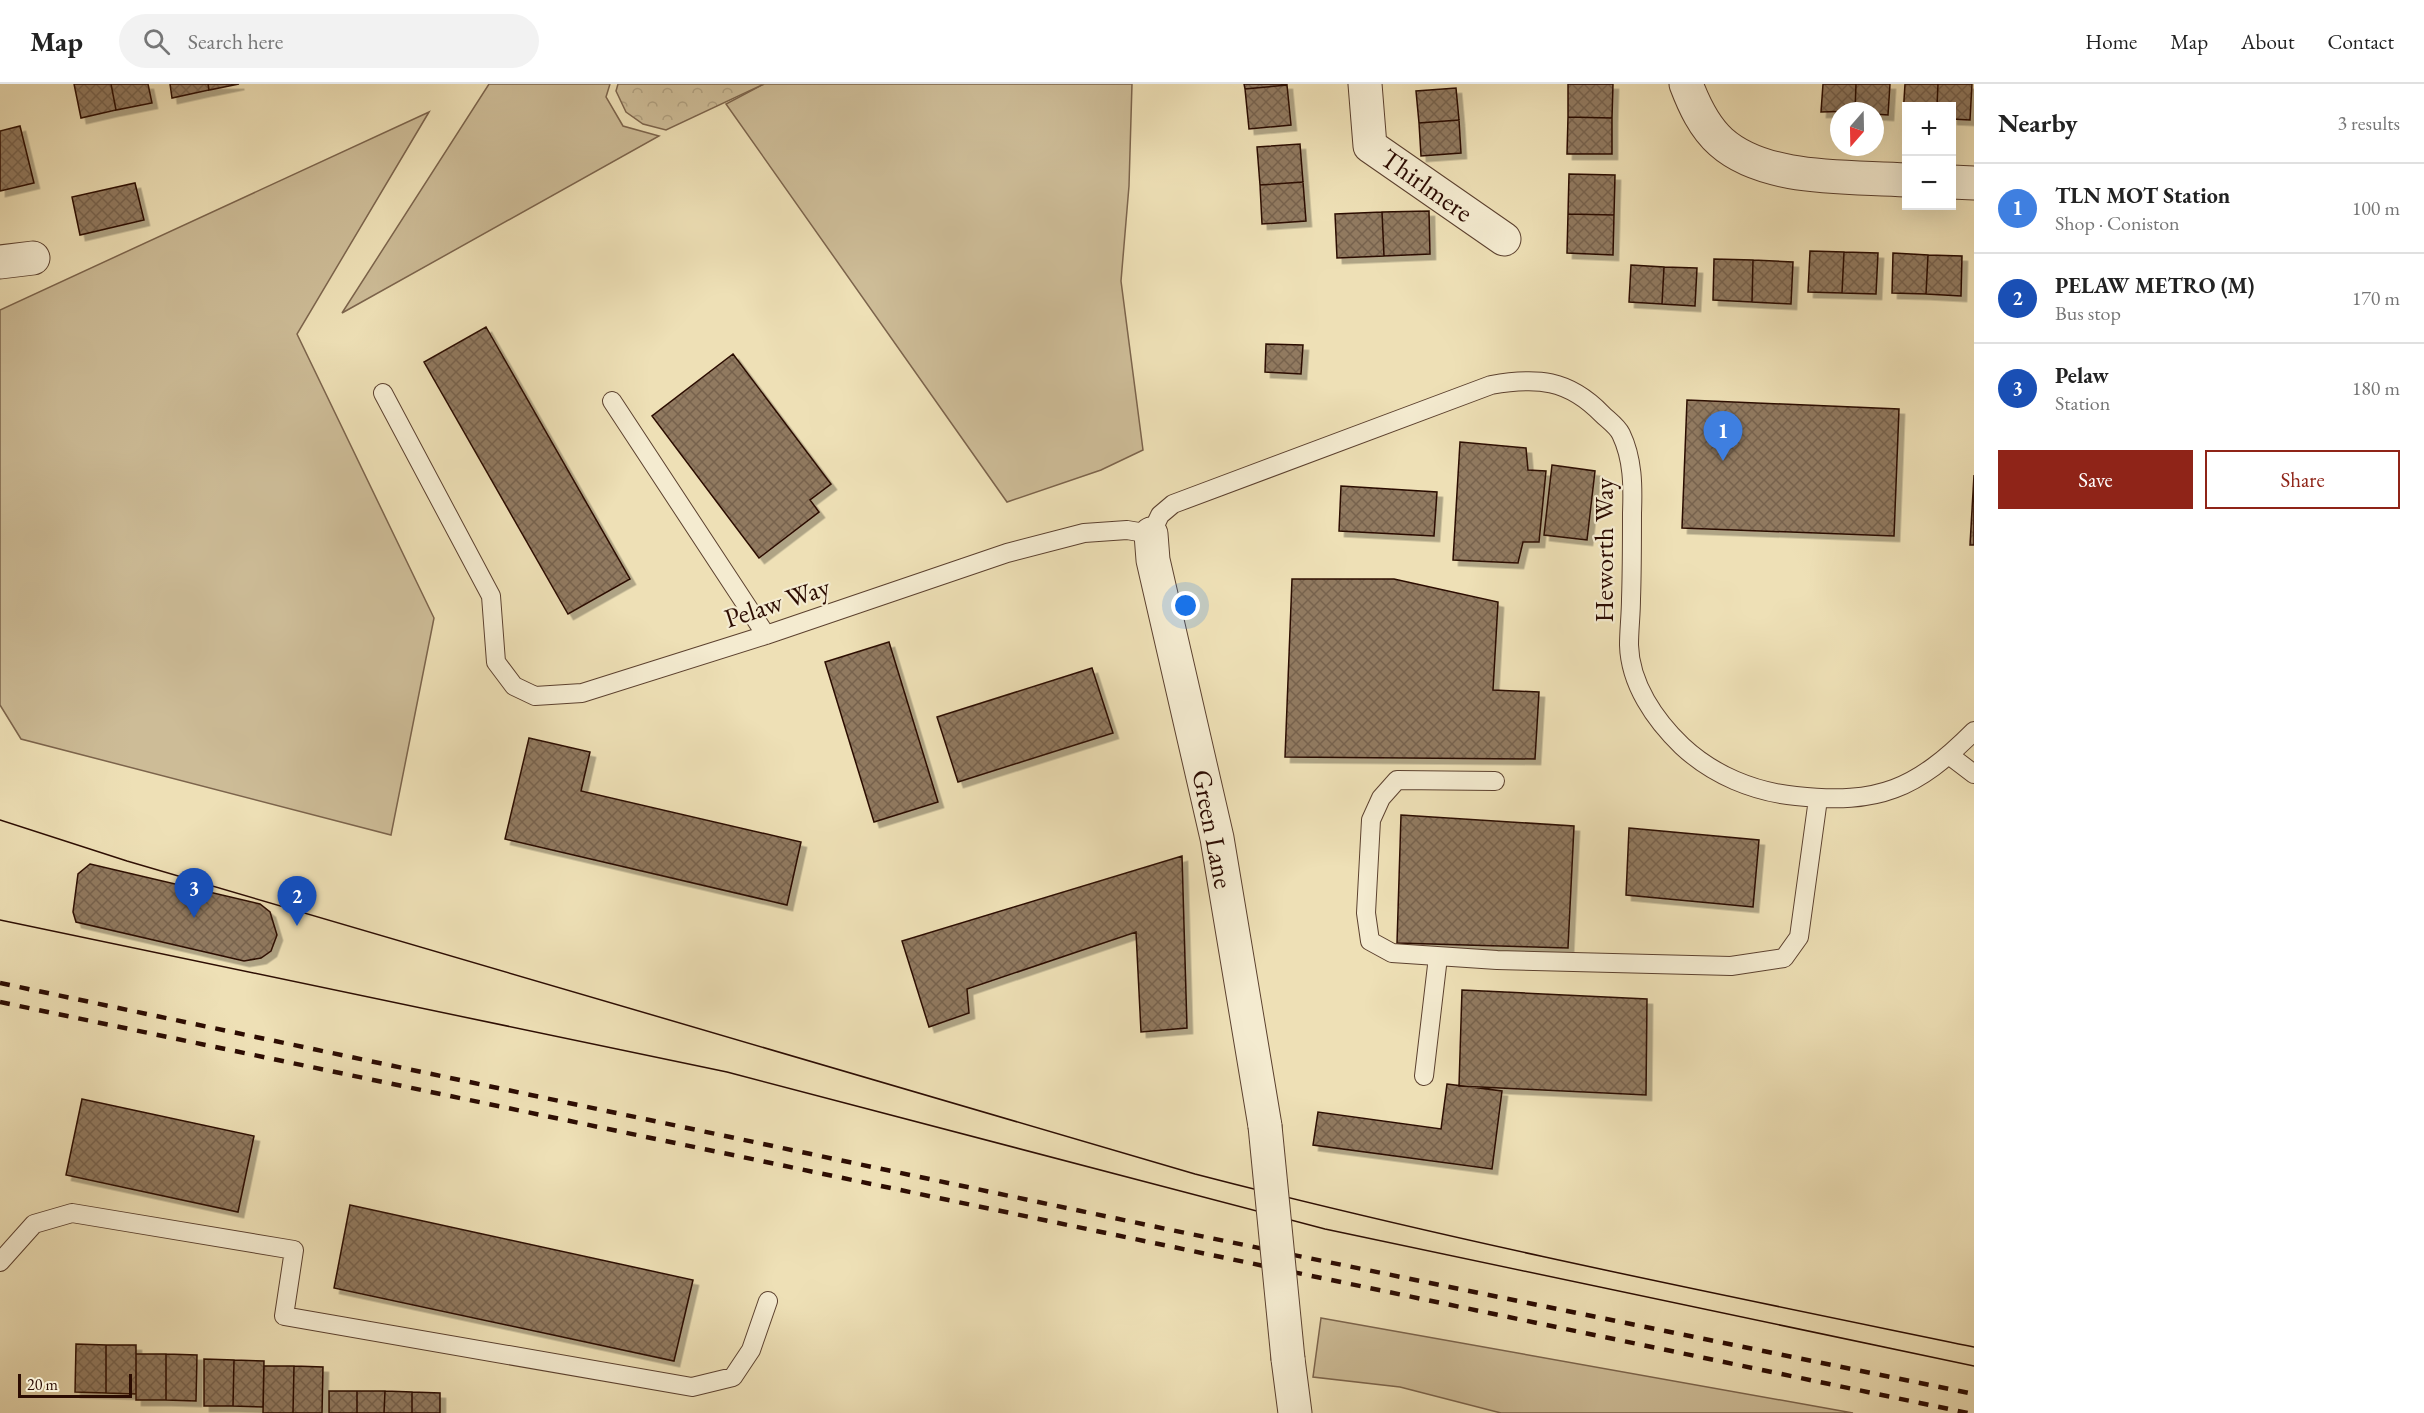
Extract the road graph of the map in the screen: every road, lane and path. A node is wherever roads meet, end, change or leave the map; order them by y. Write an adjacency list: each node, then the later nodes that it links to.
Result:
1 (1365, 84): 6 (street, Thirlmere)
2 (1686, 84): 3 (street)
3 (1902, 180)
4 (1956, 182): 5 (street)
5 (1974, 183)
6 (1504, 239)
7 (33, 258): 8 (street)
8 (0, 262)
9 (383, 393): 12 (lane, Pelaw Way)
10 (612, 400): 12 (lane)
11 (1151, 534): 12 (lane, Pelaw Way); 17 (lane, Heworth Way); 22 (street, Green Lane, bridge)
12 (766, 635)
13 (1974, 731): 14 (lane, Heworth Way)
14 (1949, 755): 15 (lane); 17 (lane, Heworth Way)
15 (1974, 774)
16 (1495, 781): 18 (lane)
17 (1818, 799): 18 (lane)
18 (1438, 957): 19 (lane)
19 (1424, 1076)
20 (0, 1262): 21 (lane)
21 (768, 1302)
22 (1295, 1413)

